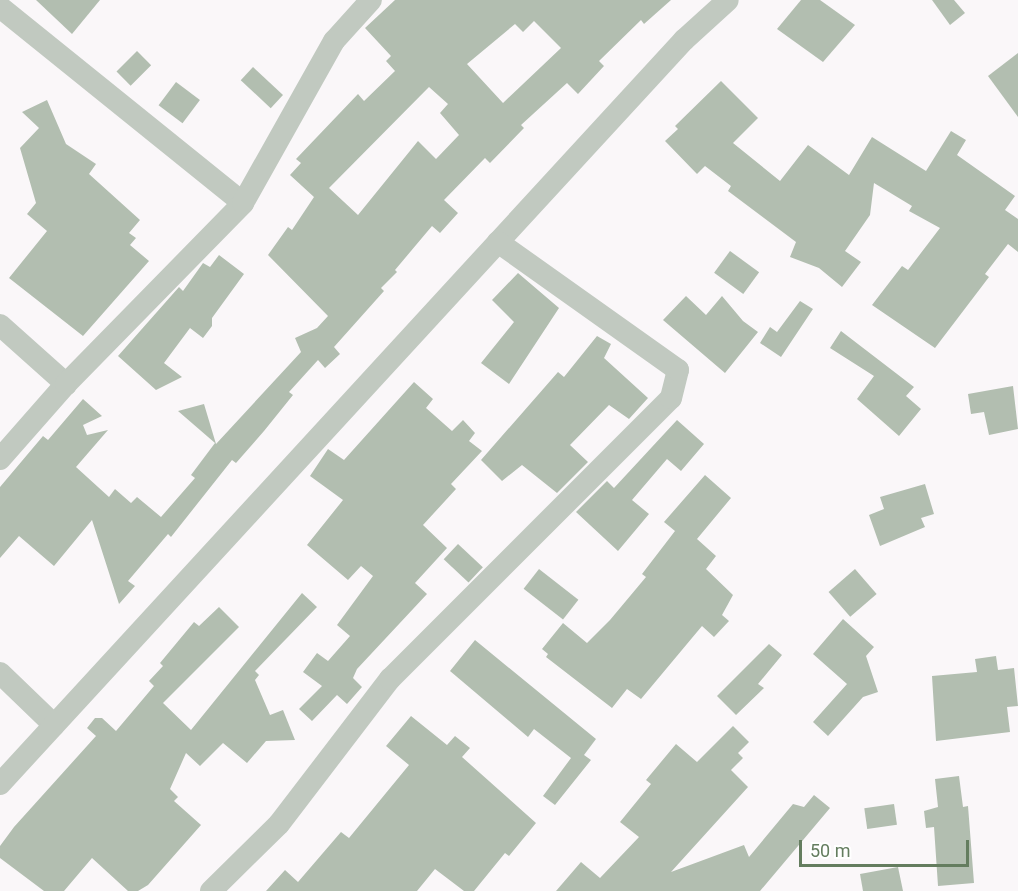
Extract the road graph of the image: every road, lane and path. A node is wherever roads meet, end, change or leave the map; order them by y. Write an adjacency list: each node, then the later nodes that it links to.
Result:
1 (371, 0): 4 (street)
2 (728, 0): 5 (street)
3 (0, 7): 4 (street)
4 (243, 203): 7 (street)
5 (498, 242): 10 (street); 12 (street)
6 (0, 325): 7 (street)
7 (66, 384): 8 (street)
8 (0, 459)
9 (0, 673): 10 (street)
10 (54, 725): 11 (street)
11 (0, 784)
12 (212, 891)

